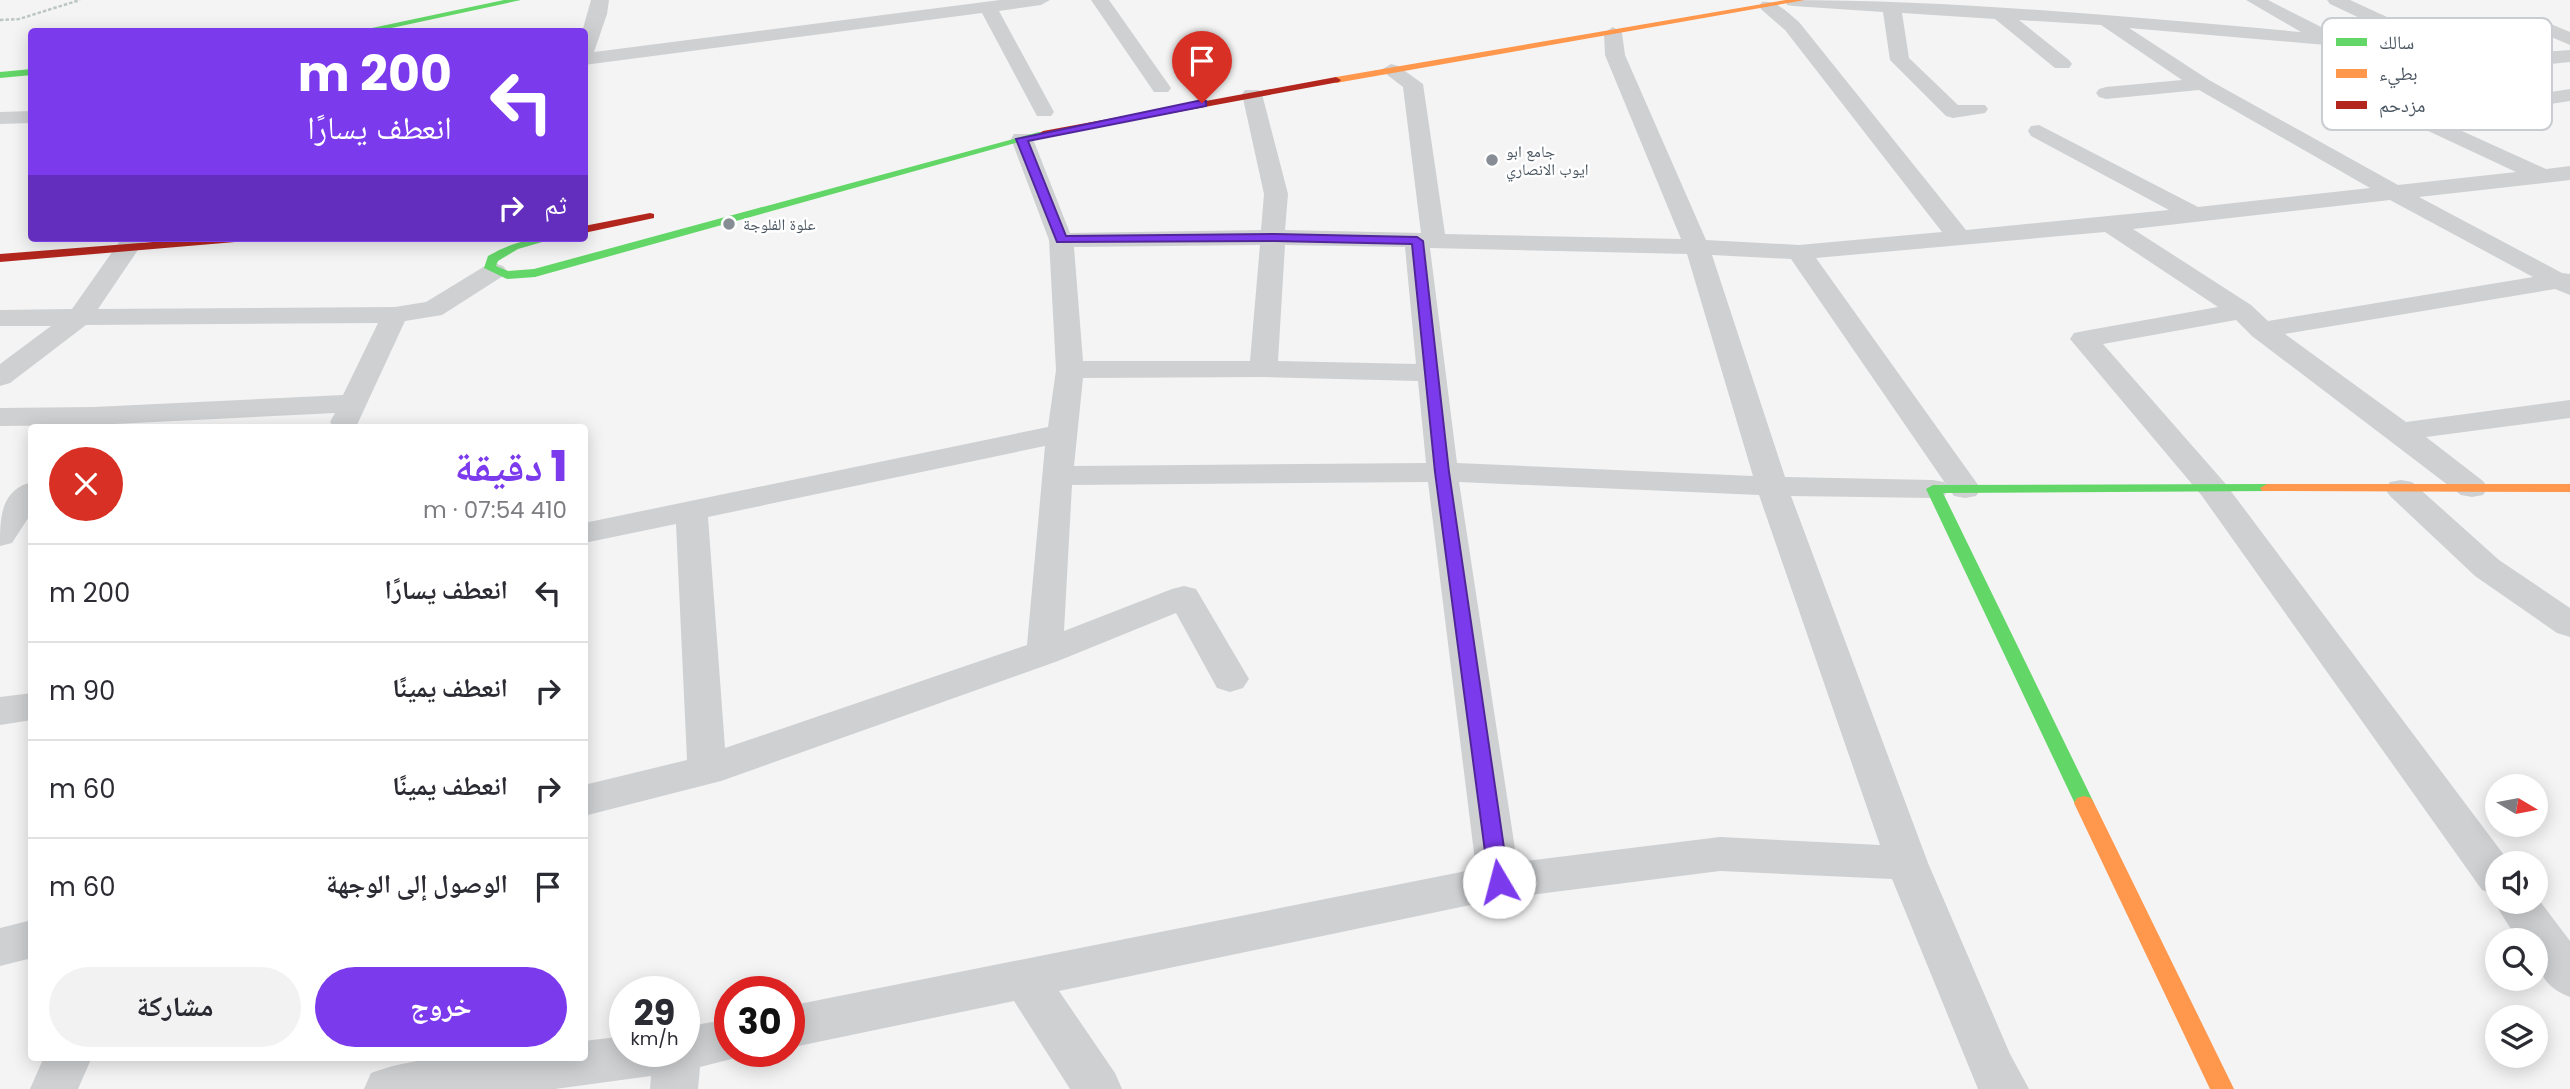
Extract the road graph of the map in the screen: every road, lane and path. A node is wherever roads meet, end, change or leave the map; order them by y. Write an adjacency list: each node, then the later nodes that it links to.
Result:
1 (80, 0): 17 (path)
2 (517, 0): 22 (street)
3 (600, 0): 29 (street)
4 (1041, 0): 12 (street)
5 (1100, 0): 38 (street)
6 (1717, 0): 14 (street)
7 (2073, 0): 18 (street)
8 (2255, 0): 25 (street)
9 (2336, 0): 16 (street)
10 (1797, 1): 11 (street); 13 (street)
11 (1768, 6): 21 (street); 59 (street)
12 (988, 8): 31 (street); 45 (street)
13 (1892, 9): 15 (street); 44 (street)
14 (1648, 13): 21 (street); 28 (street)
15 (2000, 14): 18 (street); 33 (street)
16 (2374, 18)
17 (0, 20)
18 (2105, 20): 26 (street); 37 (street)
19 (2570, 21): 20 (street)
20 (2552, 23)
21 (1667, 24): 24 (street)
22 (377, 28)
23 (2552, 31): 27 (street)
24 (1613, 33): 34 (street); 64 (street)
25 (2322, 35)
26 (2322, 39)
27 (2570, 39)
28 (1466, 41)
29 (588, 42)
30 (2570, 56): 32 (street)
31 (588, 58)
32 (2552, 58)
33 (2062, 64)
34 (1391, 70): 40 (street); 61 (street)
35 (28, 72): 36 (street)
36 (0, 75)
37 (2202, 84): 39 (street); 53 (street)
38 (1161, 88)
39 (2106, 93)
40 (1252, 94): 48 (street); 58 (street)
41 (2570, 96): 42 (street)
42 (2552, 99)
43 (1065, 107): 45 (street)
44 (1978, 109)
45 (1044, 112): 48 (street)
46 (28, 117): 47 (street)
47 (0, 118)
48 (1022, 128): 60 (street); 67 (street)
49 (2442, 130): 52 (street)
50 (2039, 131): 55 (street)
51 (2570, 173): 52 (street)
52 (2543, 176): 53 (street)
53 (2393, 192): 55 (street); 68 (street)
54 (672, 211): 57 (street)
55 (2193, 214): 56 (street)
56 (2109, 224): 59 (street); 69 (street)
57 (588, 229)
58 (1275, 237): 60 (street); 61 (street); 74 (street)
59 (1960, 238): 65 (street)
60 (1061, 240): 75 (street)
61 (1426, 241): 64 (street); 76 (street)
62 (132, 242): 66 (street); 72 (street)
63 (514, 242): 67 (street)
64 (1697, 247): 65 (street); 86 (street)
65 (1799, 252): 91 (street)
66 (0, 258)
67 (494, 271): 70 (street)
68 (2566, 282): 73 (street)
69 (2242, 311): 73 (street); 92 (street)
70 (396, 314): 72 (street); 79 (street)
71 (0, 318): 72 (street)
72 (79, 318): 77 (street)
73 (2262, 331): 82 (street)
74 (1263, 369): 75 (street); 76 (street)
75 (1070, 370): 83 (street)
76 (1431, 373): 84 (street)
77 (0, 377)
78 (2570, 409): 82 (street)
79 (349, 415): 81 (street)
80 (0, 417): 81 (street)
81 (89, 421)
82 (2400, 432): 88 (street)
83 (1063, 433): 85 (street); 93 (street)
84 (1442, 472): 85 (street); 86 (street); 104 (street)
85 (1057, 476): 96 (street)
86 (1772, 486): 90 (street); 103 (street)
87 (2401, 488): 88 (street); 92 (street); 95 (street)
88 (2472, 488): 89 (street)
89 (2570, 488)
90 (1933, 489): 91 (street); 120 (street)
91 (1965, 489): 92 (street)
92 (2213, 489): 102 (street)
93 (691, 510): 94 (street); 100 (street)
94 (588, 532)
95 (2570, 625)
96 (1045, 652): 97 (street); 100 (street)
97 (1230, 679)
98 (28, 707): 99 (street)
99 (0, 711)
100 (708, 770): 101 (street)
101 (588, 800)
102 (2485, 862)
103 (1907, 863): 104 (street); 119 (street)
104 (1499, 882): 109 (street)
105 (2524, 914): 108 (street)
106 (28, 940): 107 (street)
107 (0, 947)
108 (2570, 977)
109 (1024, 978): 110 (street); 118 (street)
110 (805, 1024)
111 (66, 1061): 115 (street)
112 (609, 1066): 114 (street)
113 (676, 1067): 117 (street)
114 (559, 1077): 116 (street)
115 (54, 1089)
116 (388, 1089)
117 (674, 1089)
118 (1098, 1089)
119 (2005, 1089)
120 (2222, 1089)

